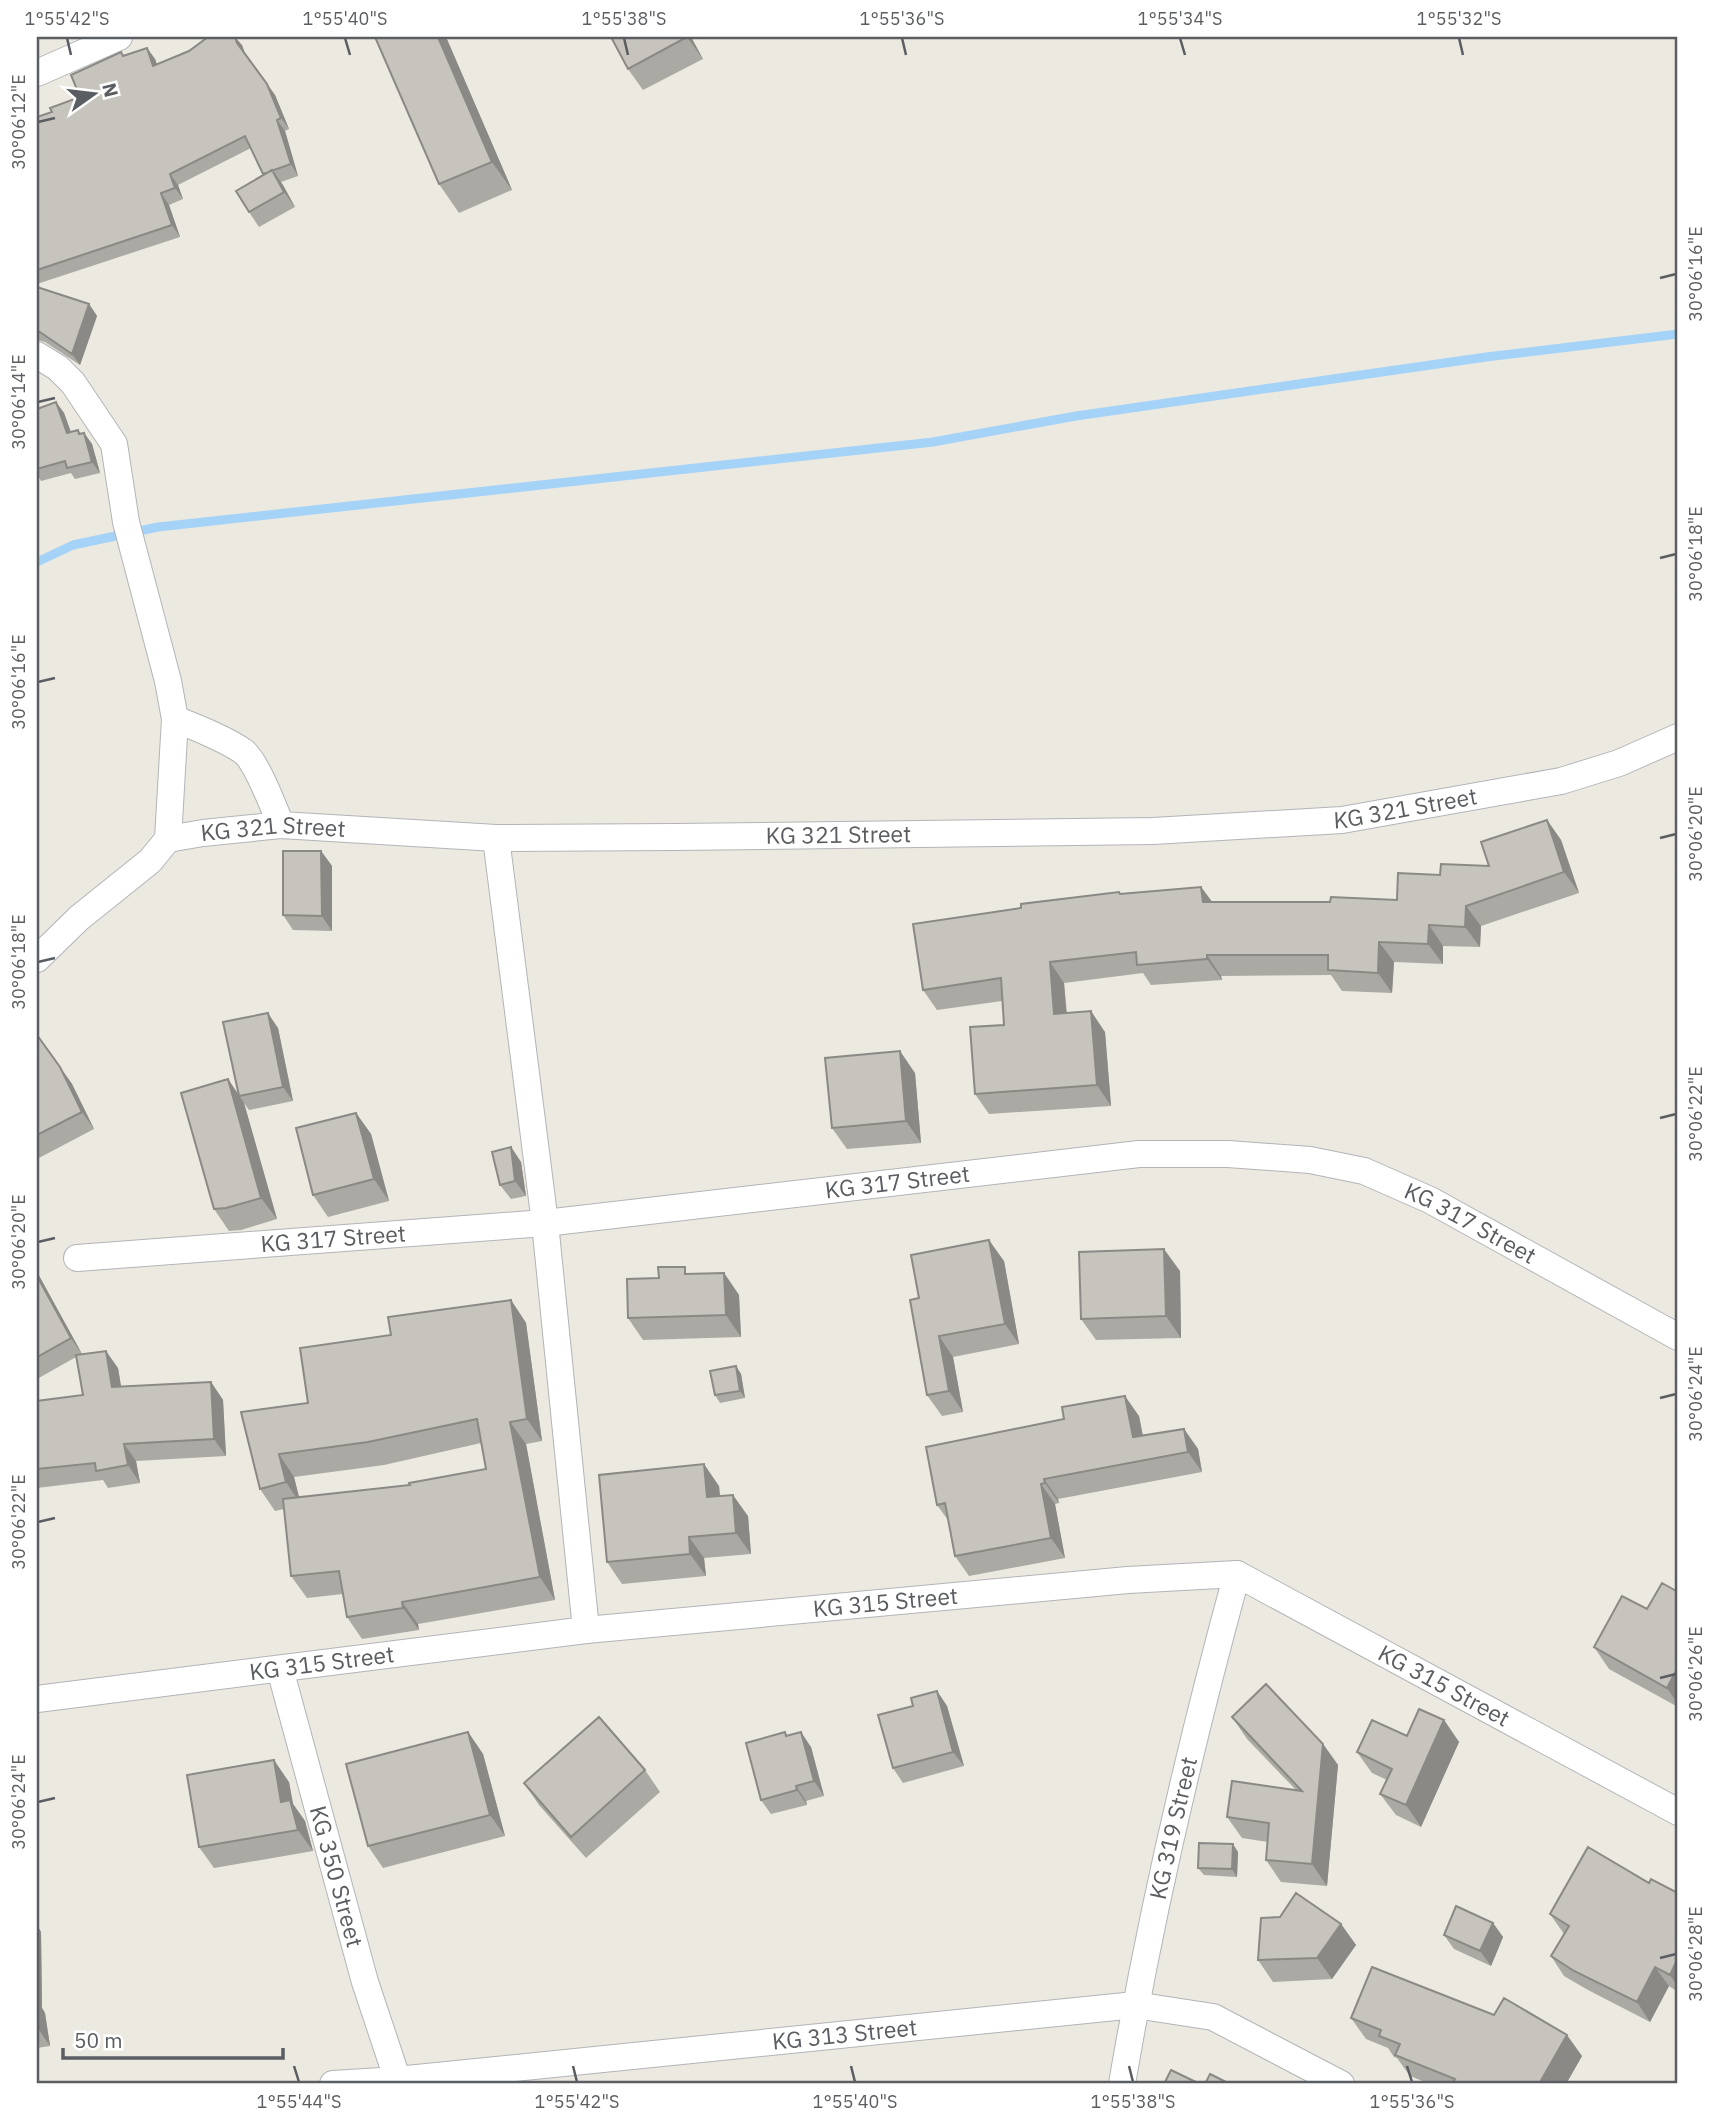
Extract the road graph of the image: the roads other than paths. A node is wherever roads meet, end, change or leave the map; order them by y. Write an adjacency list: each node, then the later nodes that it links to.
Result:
1 (120, 37): 2 (street)
2 (37, 73)
3 (37, 355): 4 (street)
4 (175, 719): 6 (street); 8 (street)
5 (1678, 737): 7 (street, KG 321 Street)
6 (281, 825): 7 (street, KG 321 Street); 8 (street, KG 321 Street)
7 (496, 838): 10 (street)
8 (168, 839): 9 (street, KG 321 Street)
9 (37, 959)
10 (545, 1223): 11 (street, KG 317 Street); 12 (street, KG 317 Street); 14 (street)
11 (77, 1258)
12 (1678, 1337)
13 (1237, 1574): 14 (street, KG 315 Street); 17 (street, KG 315 Street); 18 (street, KG 319 Street)
14 (586, 1630): 15 (street, KG 315 Street)
15 (280, 1669): 16 (street, KG 315 Street); 19 (street, KG 350 Street)
16 (37, 1699)
17 (1678, 1812)
18 (1135, 2005): 19 (street, KG 313 Street); 21 (street, KG 319 Street); 22 (street, KG 313 Street)
19 (398, 2082): 20 (street, KG 313 Street)
20 (333, 2084)
21 (1122, 2084)
22 (1341, 2084)

